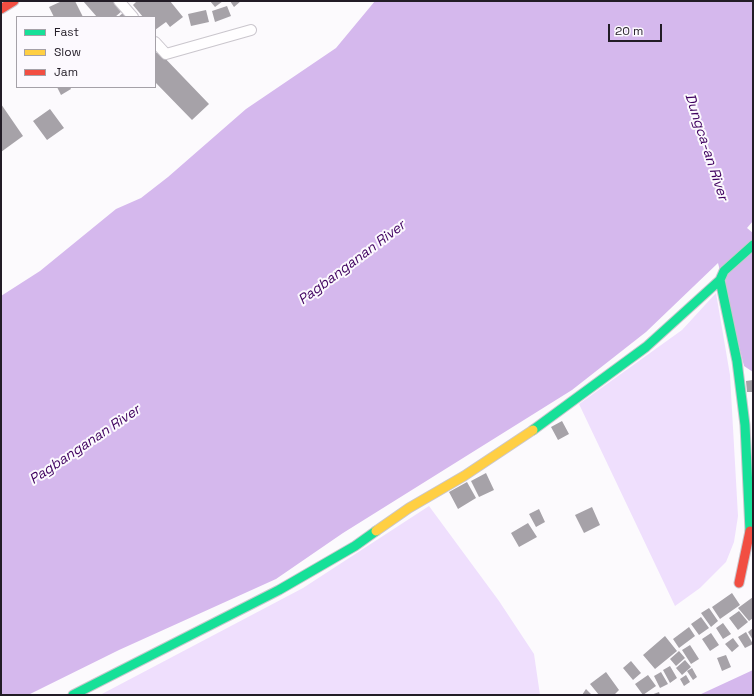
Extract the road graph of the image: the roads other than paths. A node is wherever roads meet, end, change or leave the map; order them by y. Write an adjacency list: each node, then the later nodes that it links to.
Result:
1 (14, 1): 3 (street)
2 (119, 1): 4 (lane)
3 (1, 9)
4 (132, 16)
5 (251, 30): 6 (lane)
6 (156, 43)
7 (753, 245): 8 (street)
8 (722, 275): 9 (street); 10 (street)
9 (739, 583)
10 (73, 695)

